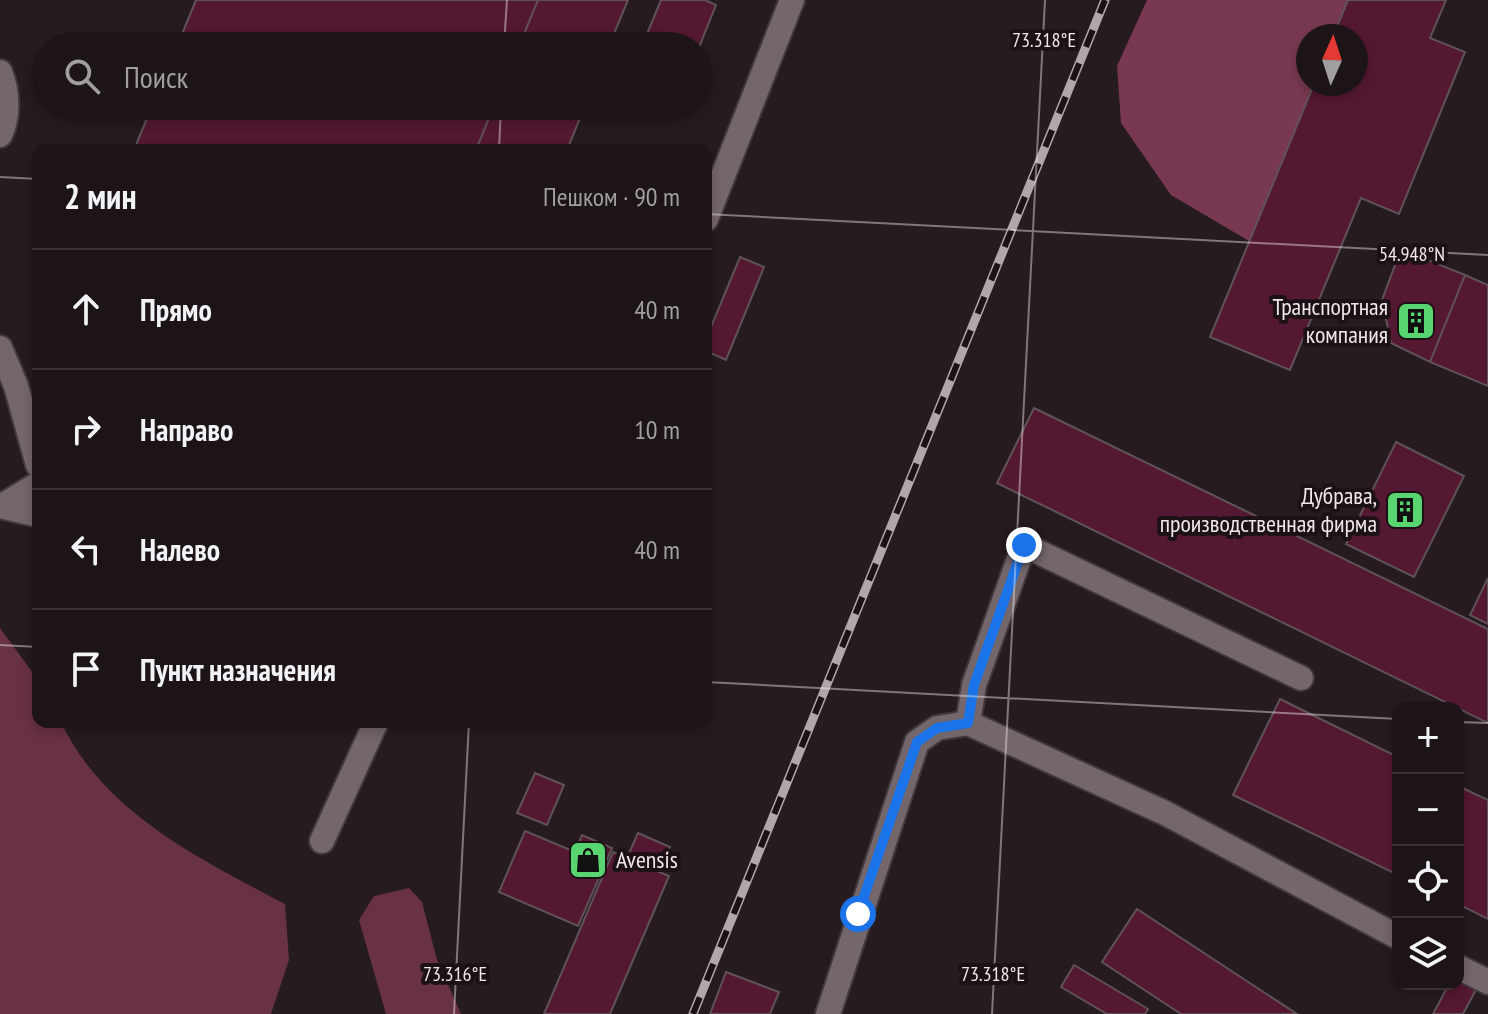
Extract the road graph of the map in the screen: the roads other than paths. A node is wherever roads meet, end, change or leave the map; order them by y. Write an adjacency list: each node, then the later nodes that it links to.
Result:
1 (792, 0): 4 (lane)
2 (0, 72): 3 (lane)
3 (0, 135)
4 (712, 204)
5 (0, 348): 6 (lane)
6 (32, 443)
7 (32, 488): 8 (lane)
8 (1, 506): 9 (lane)
9 (32, 514)
10 (1301, 678): 11 (lane)
11 (968, 723): 14 (lane); 17 (lane)
12 (373, 728): 13 (lane)
13 (322, 841)
14 (1392, 934)
15 (1464, 970): 16 (lane)
16 (1488, 982)
17 (828, 1014)

